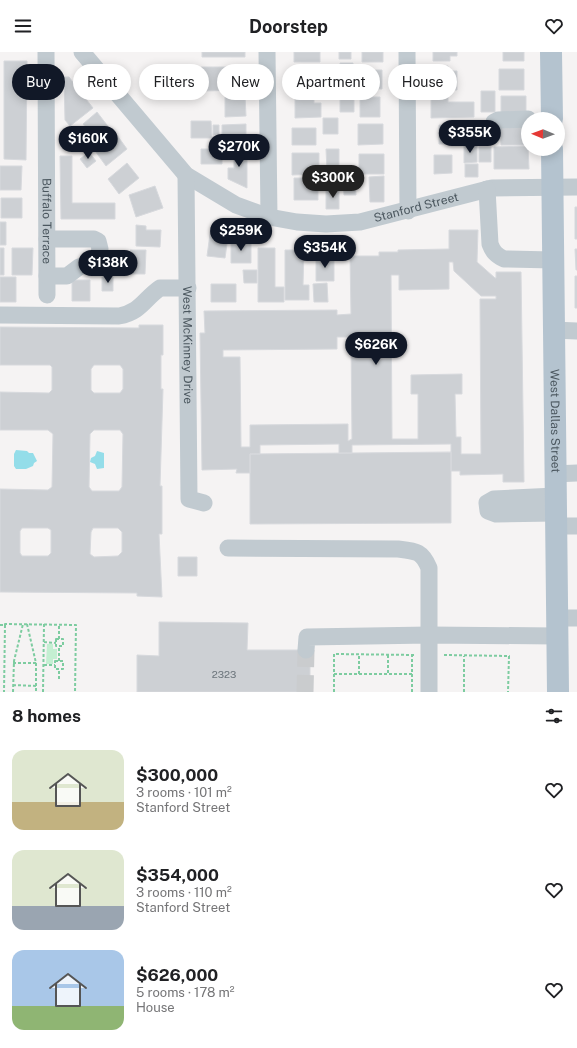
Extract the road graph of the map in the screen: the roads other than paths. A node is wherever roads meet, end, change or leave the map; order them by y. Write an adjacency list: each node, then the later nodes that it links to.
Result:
1 (46, 52): 16 (street, Buffalo Terrace)
2 (82, 52): 10 (street, Stanford Street)
3 (267, 52): 15 (street)
4 (407, 52): 14 (street)
5 (551, 52): 6 (main road)
6 (552, 112)
7 (521, 120): 8 (street)
8 (492, 136)
9 (552, 156): 11 (main road, West Dallas Street)
10 (186, 175): 15 (street, Stanford Street); 19 (street, West McKinney Drive)
11 (553, 187): 12 (street, Stanford Street); 13 (street, Stanford Street); 17 (main road, West Dallas Street)
12 (577, 187)
13 (487, 189): 14 (street, Stanford Street); 17 (street)
14 (408, 211): 15 (street, Stanford Street)
15 (269, 217)
16 (47, 239): 18 (street, Buffalo Terrace); 18 (street)
17 (553, 260): 22 (main road, West Dallas Street)
18 (47, 276): 20 (street, Buffalo Terrace)
19 (188, 288): 21 (street); 26 (street, West McKinney Drive)
20 (47, 295)
21 (0, 315)
22 (553, 330): 23 (street); 25 (main road, West Dallas Street)
23 (577, 330)
24 (577, 473): 25 (street)
25 (554, 474): 27 (main road, West Dallas Street)
26 (204, 503)
27 (555, 512): 28 (street); 30 (main road, West Dallas Street)
28 (577, 526)
29 (228, 548): 31 (street)
30 (563, 624): 31 (street); 34 (main road, West Dallas Street)
31 (429, 635): 32 (street); 33 (street)
32 (306, 650)
33 (429, 692)
34 (558, 692)

